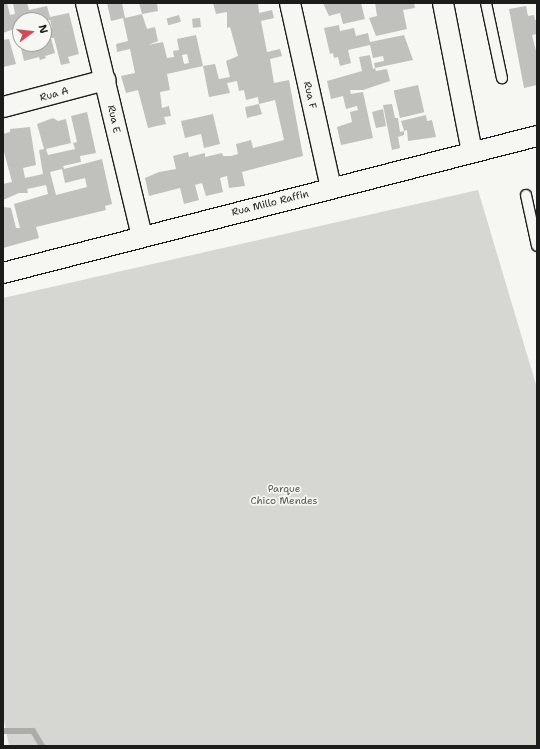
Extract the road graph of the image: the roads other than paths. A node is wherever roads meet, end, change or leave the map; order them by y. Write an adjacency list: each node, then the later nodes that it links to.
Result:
1 (86, 3): 6 (street, Rua E)
2 (290, 3): 10 (street, Rua F)
3 (443, 3): 9 (street)
4 (486, 3): 5 (lane)
5 (502, 78)
6 (105, 80): 7 (street, Rua A); 12 (street, Rua E)
7 (3, 107)
8 (537, 136): 9 (street, Rua Millo Raffin)
9 (472, 152): 10 (street, Rua Millo Raffin)
10 (331, 188): 12 (street, Rua Millo Raffin)
11 (526, 195): 13 (lane)
12 (142, 236): 14 (street, Rua Millo Raffin)
13 (537, 246)
14 (3, 273)

